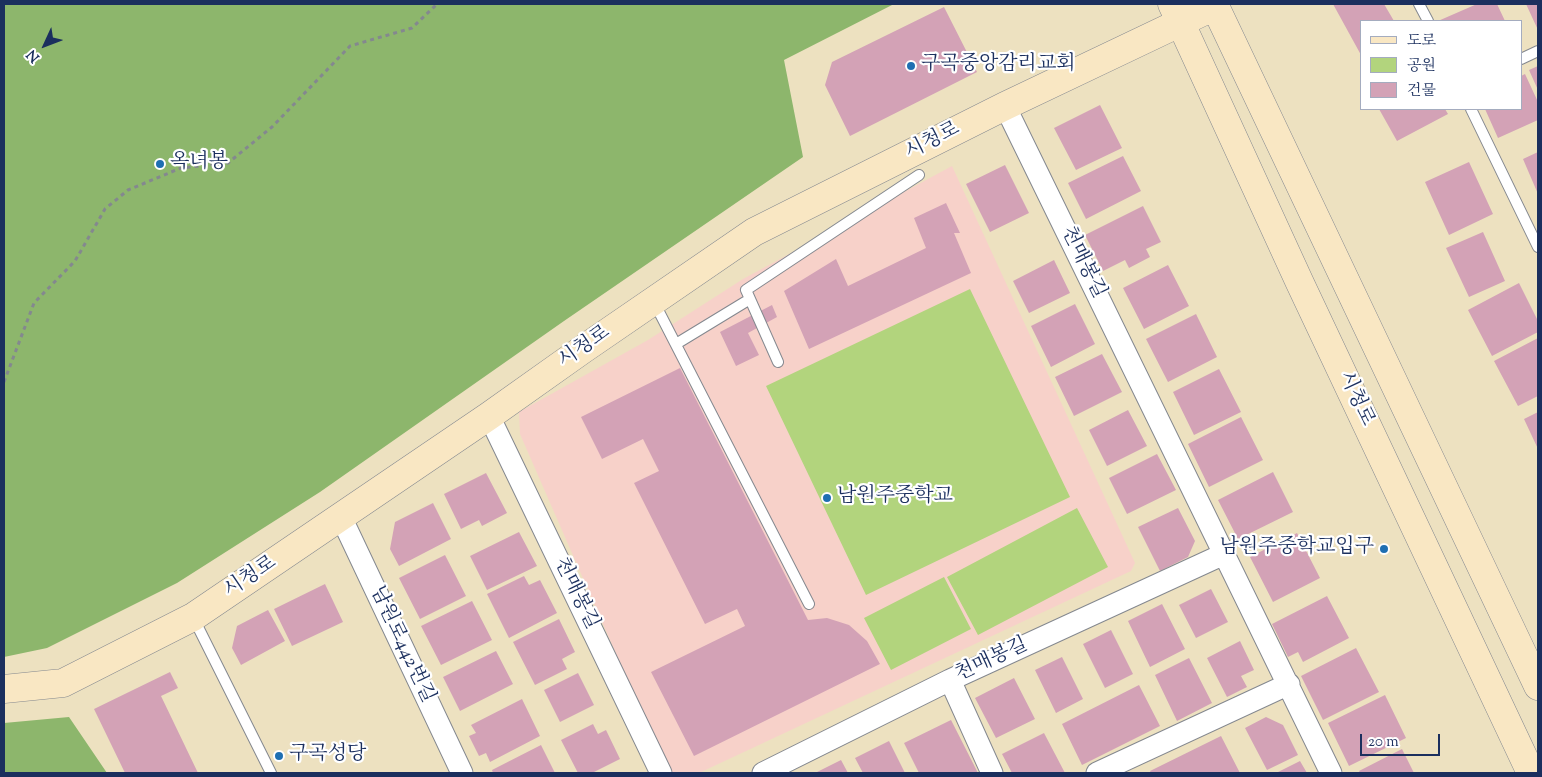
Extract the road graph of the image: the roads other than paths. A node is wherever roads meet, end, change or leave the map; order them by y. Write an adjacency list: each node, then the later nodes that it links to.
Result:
1 (1216, 4): 3 (street); 23 (street)
2 (1419, 4): 4 (lane)
3 (1177, 13): 7 (street, 시청로); 32 (street, 시청로)
4 (1427, 20)
5 (1538, 51): 6 (lane)
6 (1522, 59)
7 (1005, 106): 13 (street, 시청로); 18 (street, 천매봉길)
8 (1472, 110): 10 (lane)
9 (919, 175): 12 (lane)
10 (1534, 228): 11 (lane)
11 (1538, 247)
12 (750, 299): 14 (lane); 15 (lane)
13 (654, 302): 14 (lane); 16 (street, 시청로)
14 (676, 344): 19 (lane)
15 (778, 362)
16 (489, 416): 17 (street, 시청로); 27 (street, 천매봉길)
17 (341, 517): 20 (street, 시청로); 26 (street, 남원로442번길)
18 (1224, 554): 21 (street, 천매봉길); 22 (street, 천매봉길)
19 (809, 604)
20 (193, 617): 24 (street, 시청로); 25 (lane)
21 (950, 680): 28 (street, 천매봉길); 29 (street)
22 (1289, 684): 30 (street); 31 (street, 천매봉길)
23 (1538, 686)
24 (4, 689)
25 (271, 773)
26 (462, 773)
27 (661, 773)
28 (763, 773)
29 (992, 773)
30 (1097, 773)
31 (1332, 773)
32 (1531, 773)

